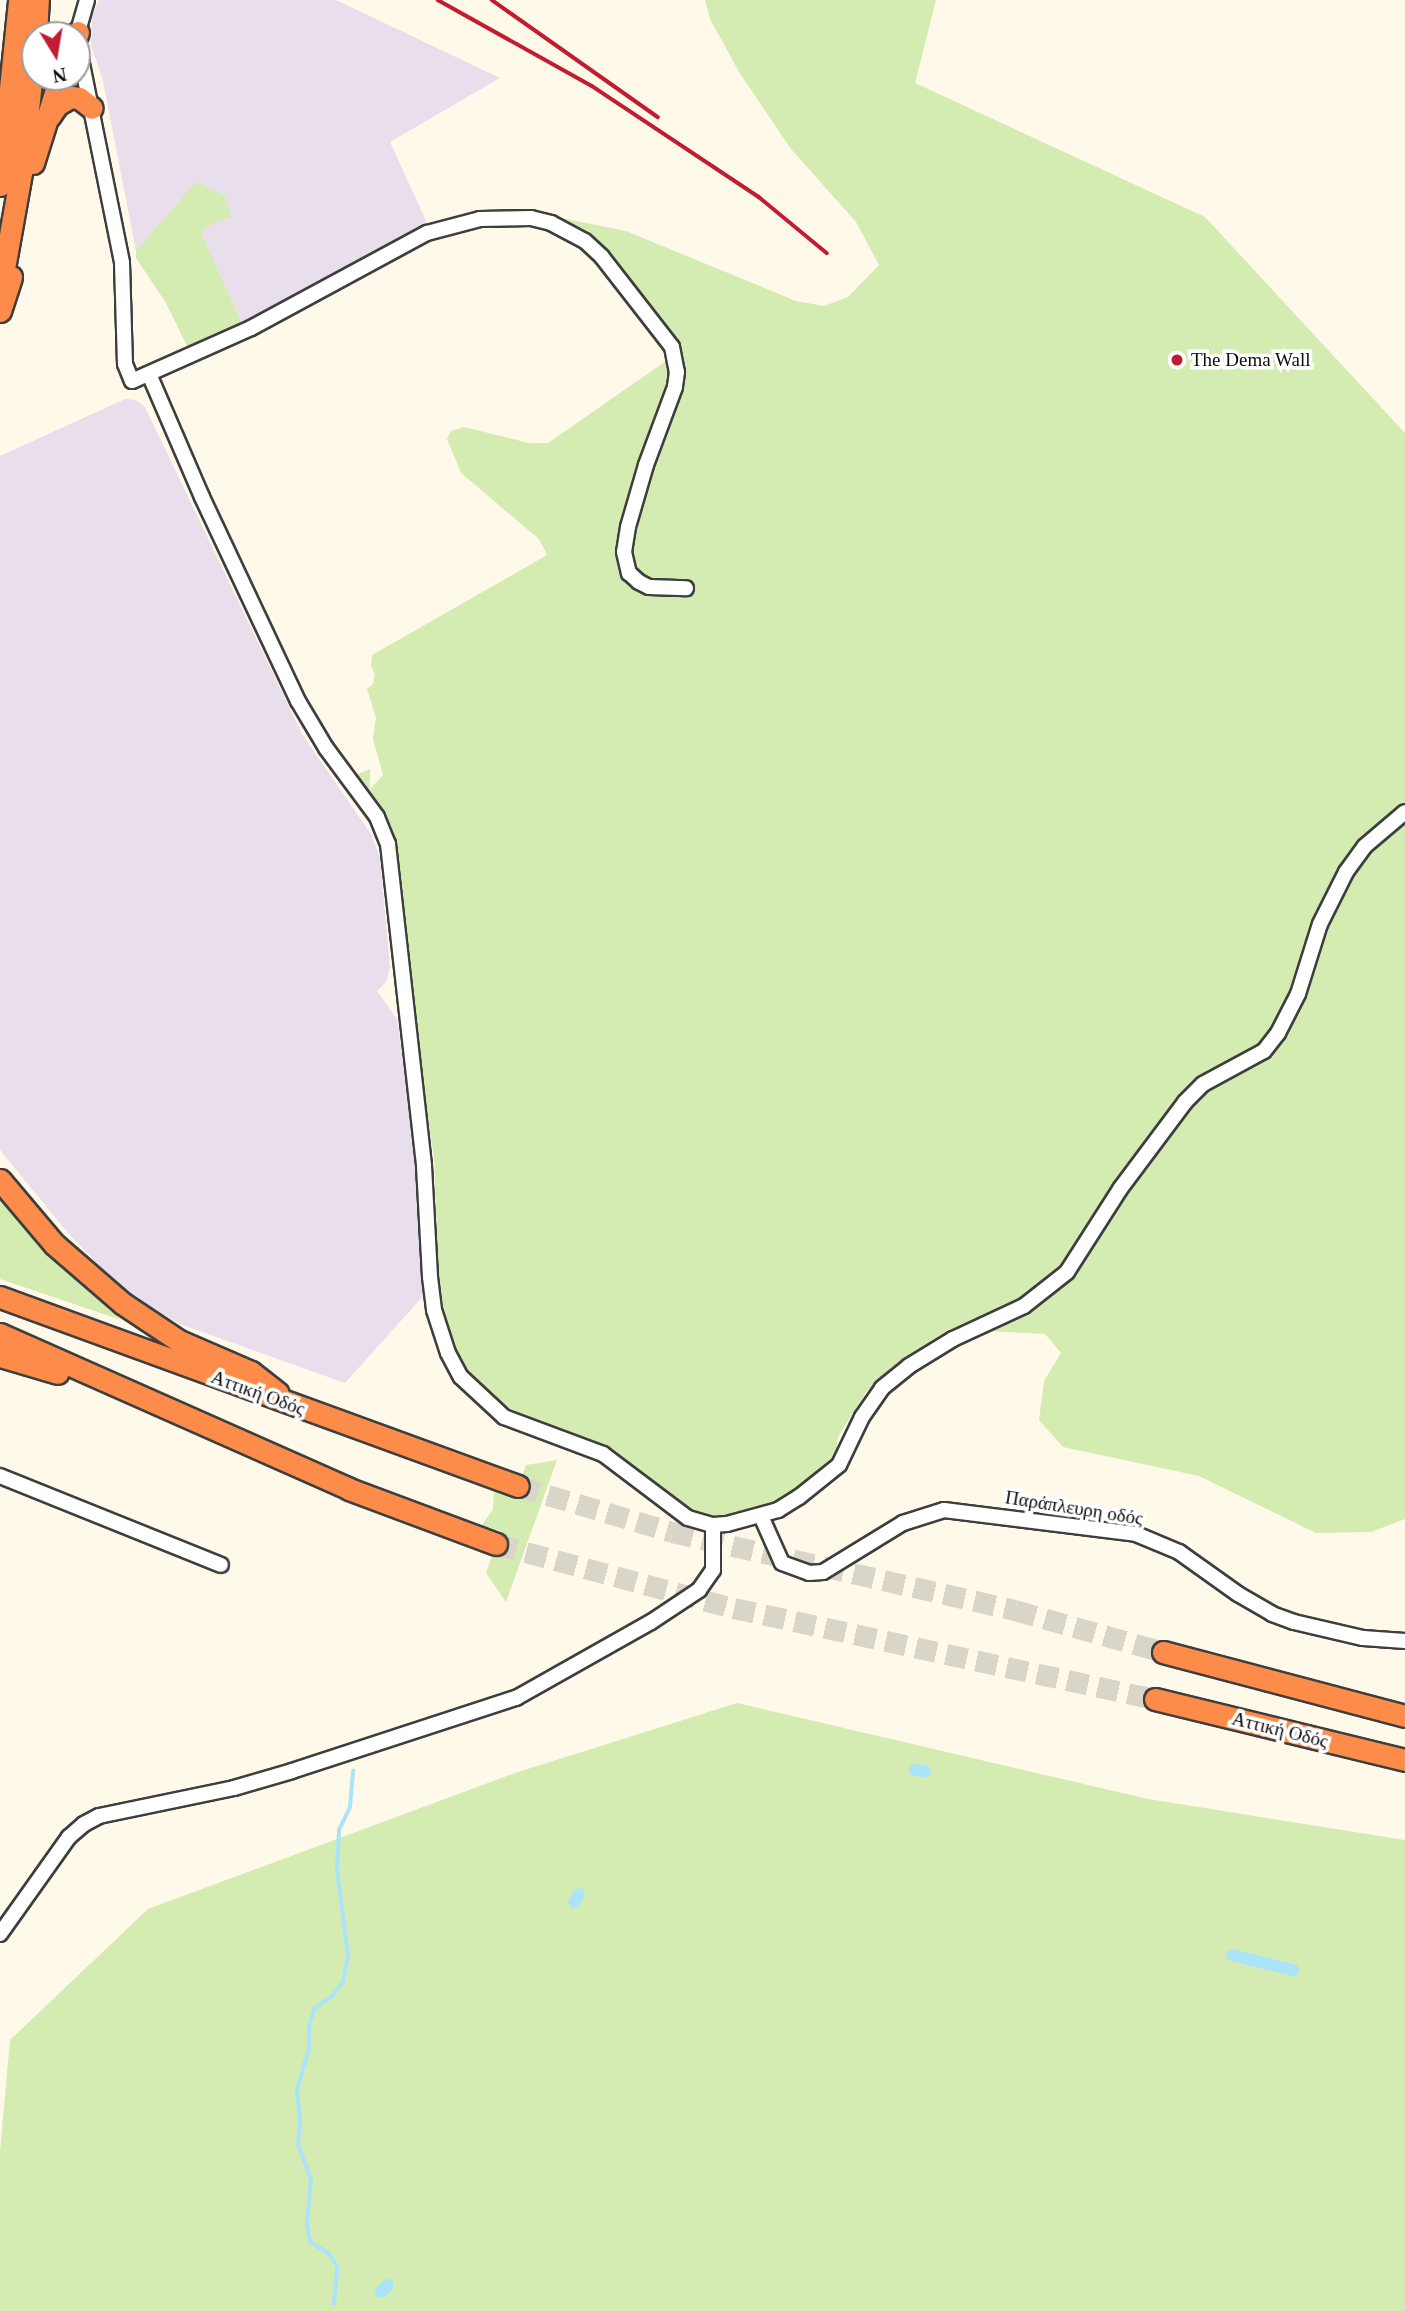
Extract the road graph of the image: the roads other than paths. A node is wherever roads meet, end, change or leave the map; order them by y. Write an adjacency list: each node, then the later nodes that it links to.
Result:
1 (19, 0): 6 (highway)
2 (38, 0): 4 (highway)
3 (87, 0): 5 (street)
4 (37, 21)
5 (81, 21)
6 (15, 53): 10 (highway); 13 (highway)
7 (30, 91): 14 (highway)
8 (55, 91): 12 (highway)
9 (89, 91): 11 (street)
10 (0, 108)
11 (92, 108): 12 (highway); 16 (street)
12 (44, 125): 15 (highway)
13 (0, 186)
14 (0, 291)
15 (0, 311)
16 (149, 374): 17 (street); 28 (street)
17 (686, 588)
18 (1405, 811): 27 (street)
19 (0, 1180): 23 (highway)
20 (0, 1297): 23 (highway, Αττική Οδός)
21 (0, 1334): 24 (highway)
22 (0, 1356): 24 (highway)
23 (297, 1407): 26 (highway, Αττική Οδός)
24 (203, 1425): 29 (highway)
25 (0, 1476): 30 (street)
26 (518, 1486)
27 (761, 1516): 28 (street); 31 (street, Παράπλευρη οδός)
28 (713, 1525): 36 (street)
29 (496, 1544)
30 (221, 1565)
31 (1405, 1641)
32 (1163, 1652): 34 (highway)
33 (1155, 1699): 35 (highway, Αττική Οδός)
34 (1405, 1716)
35 (1405, 1760)
36 (0, 1934)

